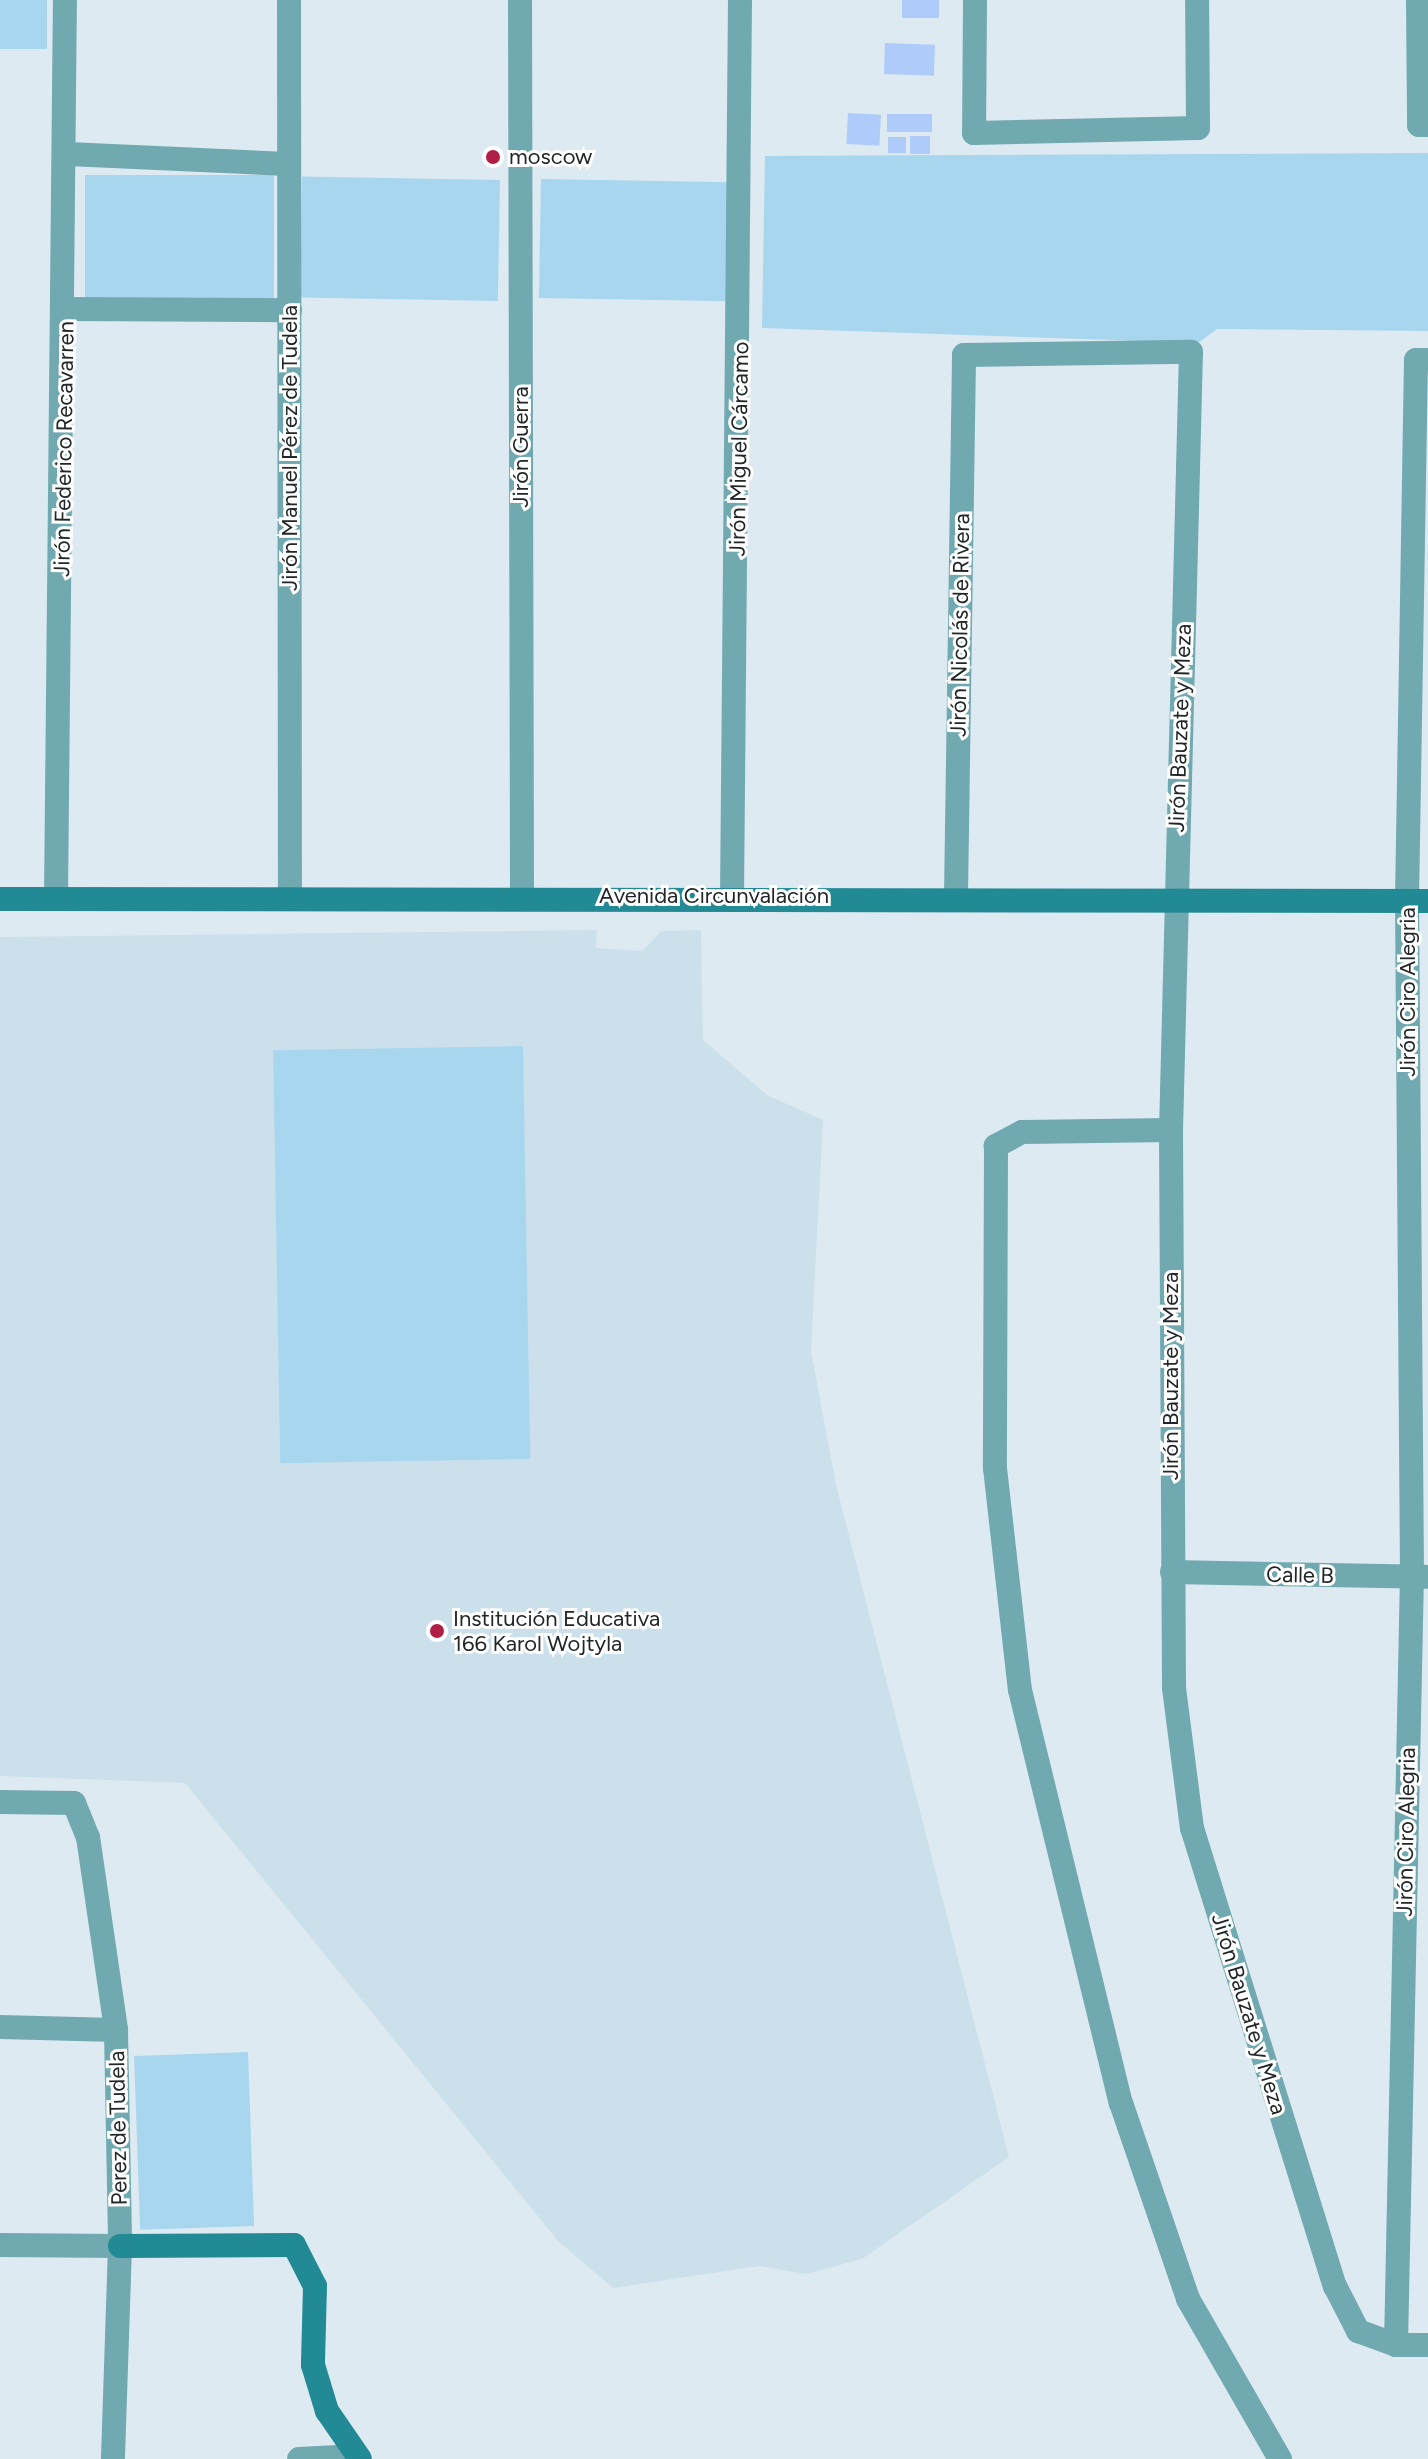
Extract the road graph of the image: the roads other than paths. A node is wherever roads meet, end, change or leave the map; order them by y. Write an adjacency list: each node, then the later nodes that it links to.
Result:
1 (65, 0): 9 (street, Jirón Federico Recavarren)
2 (289, 0): 10 (street, Jirón Manuel Pérez de Tudela)
3 (520, 0): 15 (street, Jirón Guerra)
4 (740, 0): 20 (street, Jirón Miguel Cárcamo)
5 (975, 0): 6 (street)
6 (1197, 0)
7 (1418, 0): 8 (street)
8 (1424, 125)
9 (68, 154): 10 (street); 11 (street, Jirón Federico Recavarren)
10 (288, 164): 12 (street, Jirón Manuel Pérez de Tudela)
11 (67, 309): 12 (street); 18 (street, Jirón Federico Recavarren)
12 (290, 310): 19 (street, Jirón Manuel Pérez de Tudela)
13 (964, 355): 16 (street, Jirón Nicolás de Rivera); 17 (street, Jirón Bauzate y Meza)
14 (1422, 360): 22 (street, Jirón Ciro Alegria)
15 (522, 895): 19 (street, Avenida Circunvalación); 20 (street, Avenida Circunvalación)
16 (956, 896): 17 (street, Avenida Circunvalación); 20 (street, Avenida Circunvalación)
17 (1176, 896): 22 (street, Avenida Circunvalación); 23 (street, Jirón Bauzate y Meza)
18 (56, 897): 19 (street, Avenida Circunvalación); 21 (street, Avenida Circunvalación)
19 (290, 897)
20 (732, 898)
21 (0, 899)
22 (1418, 901): 25 (street, Jirón Ciro Alegria)
23 (1171, 1130): 24 (street, Jirón Bauzate y Meza); 36 (street)
24 (1172, 1572): 25 (street, Calle B); 31 (street, Jirón Bauzate y Meza)
25 (1420, 1577): 31 (street, Jirón Ciro Alegria)
26 (0, 1802): 28 (street, Perez de Tudela)
27 (0, 2027): 28 (street)
28 (116, 2030): 30 (street, Perez de Tudela)
29 (0, 2245): 30 (street)
30 (120, 2246): 33 (street); 34 (street, Perez de Tudela)
31 (1396, 2345): 32 (street)
32 (1428, 2345)
33 (359, 2458): 35 (street)
34 (113, 2459)
35 (299, 2459)
36 (1280, 2459)

